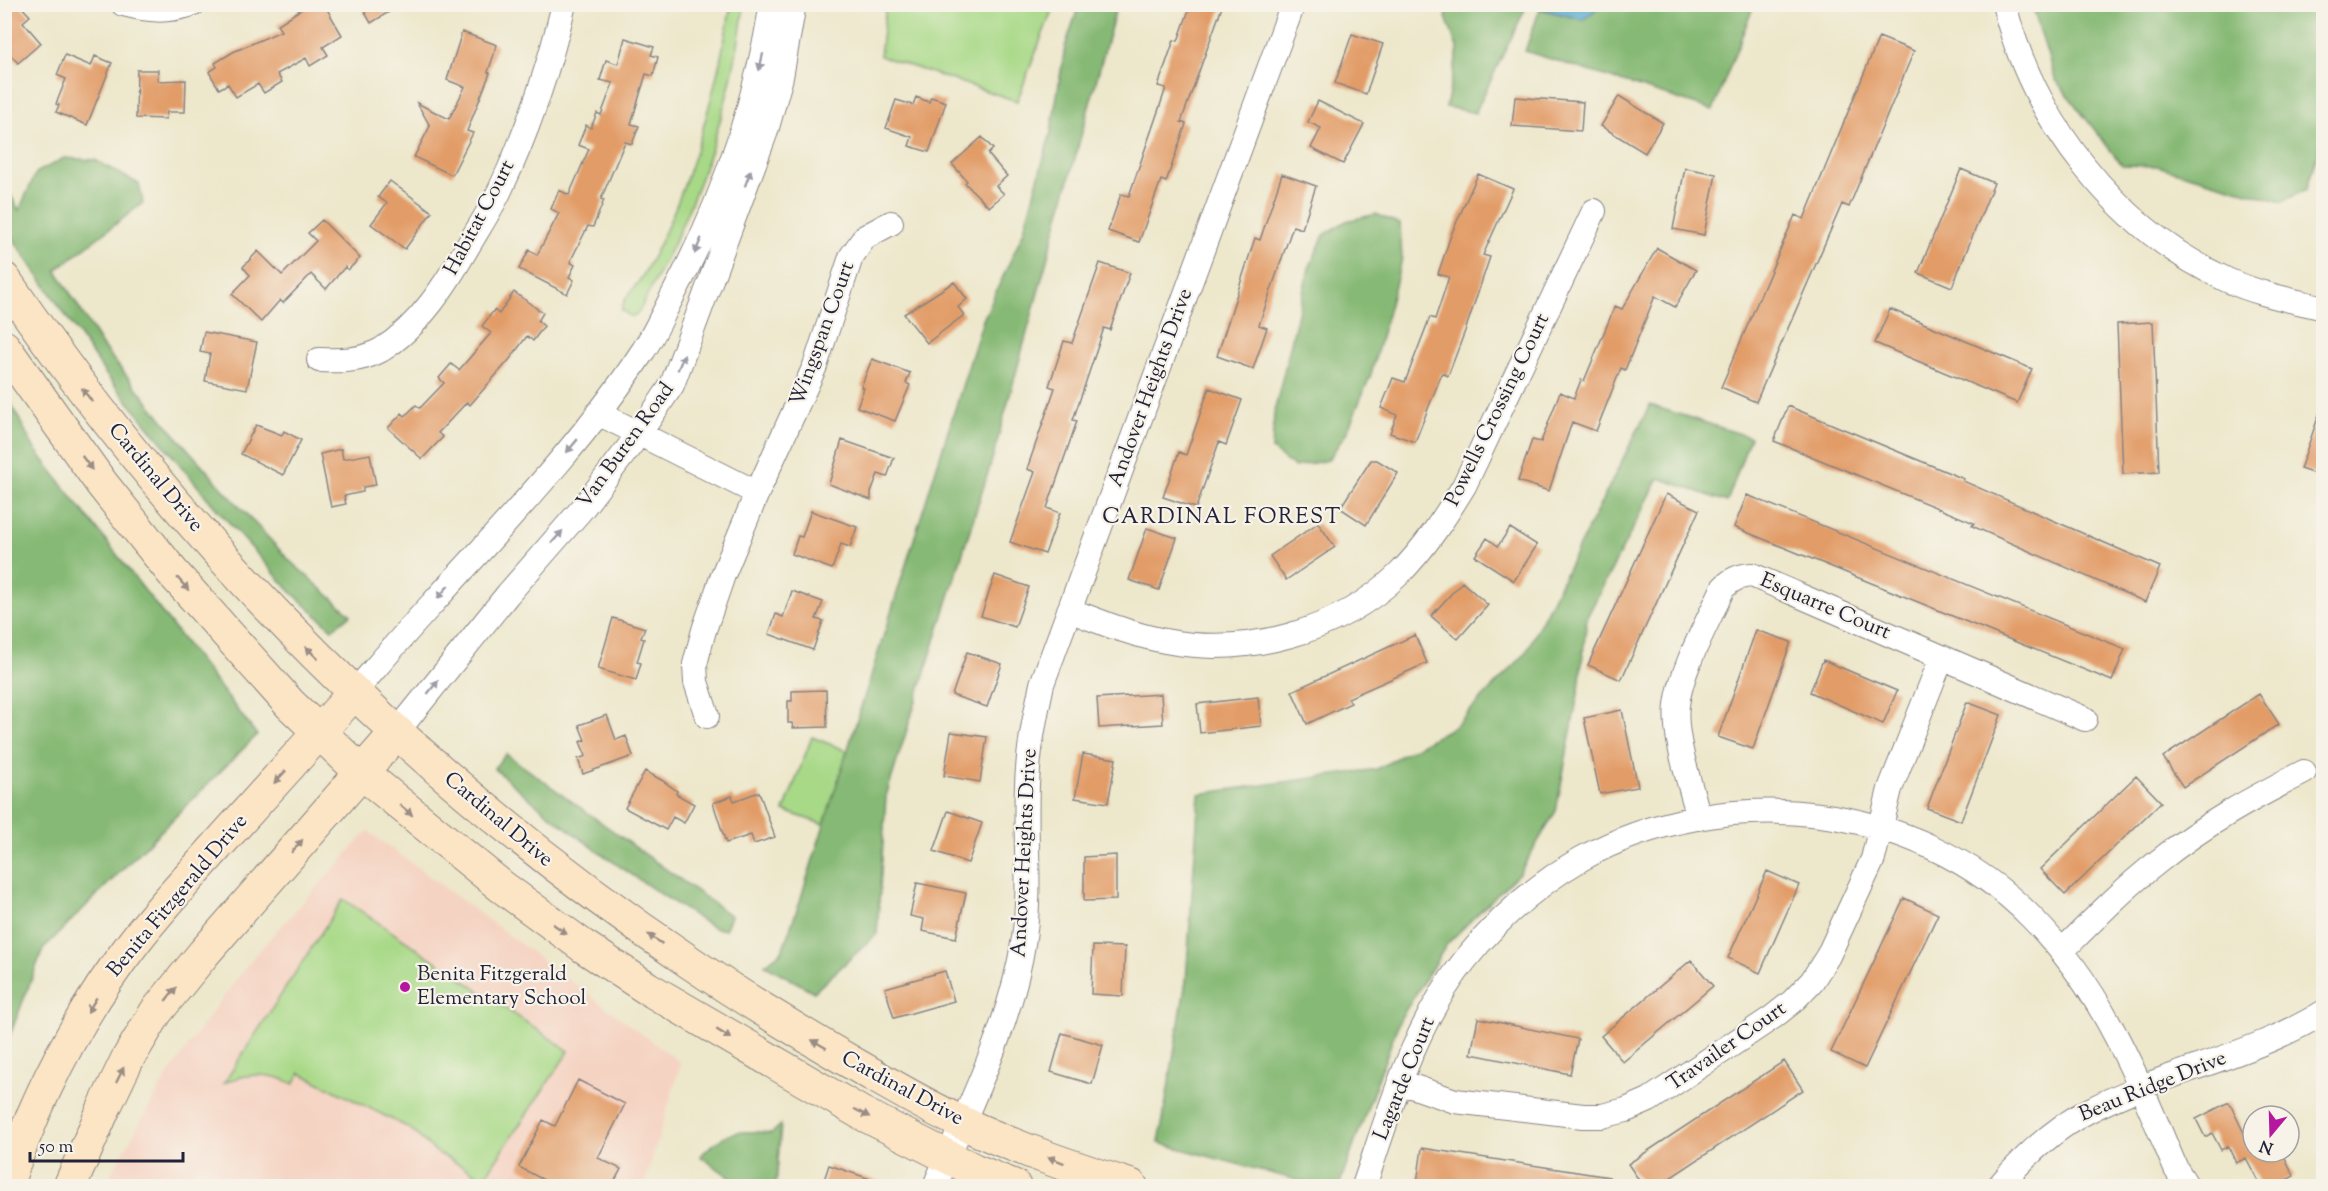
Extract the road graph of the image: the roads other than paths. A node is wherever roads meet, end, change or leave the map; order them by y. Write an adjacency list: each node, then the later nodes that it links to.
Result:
1 (123, 4): 2 (street)
2 (193, 4)
3 (564, 4): 13 (street, Habitat Court)
4 (772, 4): 14 (street, Van Buren Road, one-way to 14)
5 (794, 4): 15 (street, Van Buren Road, one-way to 5)
6 (1293, 4): 17 (street, Andover Heights Drive)
7 (2004, 4): 11 (street)
8 (1594, 211): 17 (street, Powells Crossing Court)
9 (891, 223): 16 (street, Wingspan Court)
10 (4, 279): 19 (main road, Cardinal Drive, one-way to 10)
11 (2324, 308)
12 (4, 347): 22 (main road, Cardinal Drive, one-way to 22)
13 (319, 360)
14 (598, 413): 15 (street); 19 (street, Van Buren Road, one-way to 19)
15 (639, 434): 16 (street); 23 (street, Van Buren Road, one-way to 15)
16 (757, 493): 20 (street, Wingspan Court)
17 (1069, 610): 32 (street, Andover Heights Drive)
18 (1942, 657): 21 (street, Esquarre Court); 26 (street, Esquarre Court); 27 (street, Travailer Court)
19 (353, 694): 22 (main road, Benita Fitzgerald Drive); 23 (main road, Cardinal Drive)
20 (707, 716)
21 (2085, 719)
22 (319, 733): 24 (main road, Cardinal Drive); 34 (main road, Benita Fitzgerald Drive, one-way to 34)
23 (396, 733): 24 (main road); 32 (main road, Cardinal Drive, one-way to 23)
24 (361, 772): 33 (main road, Cardinal Drive, one-way to 33); 35 (main road, one-way to 24)
25 (2304, 772): 28 (street)
26 (1699, 818): 27 (street, Lagarde Court); 30 (street, Lagarde Court)
27 (1881, 827): 28 (street, Lagarde Court); 30 (street, Travailer Court)
28 (2062, 951): 31 (street, Lagarde Court)
29 (2324, 1012): 31 (street, Beau Ridge Drive)
30 (1400, 1082): 38 (street, Lagarde Court)
31 (2141, 1088): 39 (street, Beau Ridge Drive); 40 (street, Lagarde Court)
32 (962, 1123): 33 (street, Andover Heights Drive); 37 (main road, Cardinal Drive, one-way to 32)
33 (941, 1172): 36 (main road, Cardinal Drive)
34 (6, 1186)
35 (70, 1186)
36 (1014, 1186)
37 (1131, 1186)
38 (1364, 1186)
39 (1999, 1186)
40 (2187, 1186)

